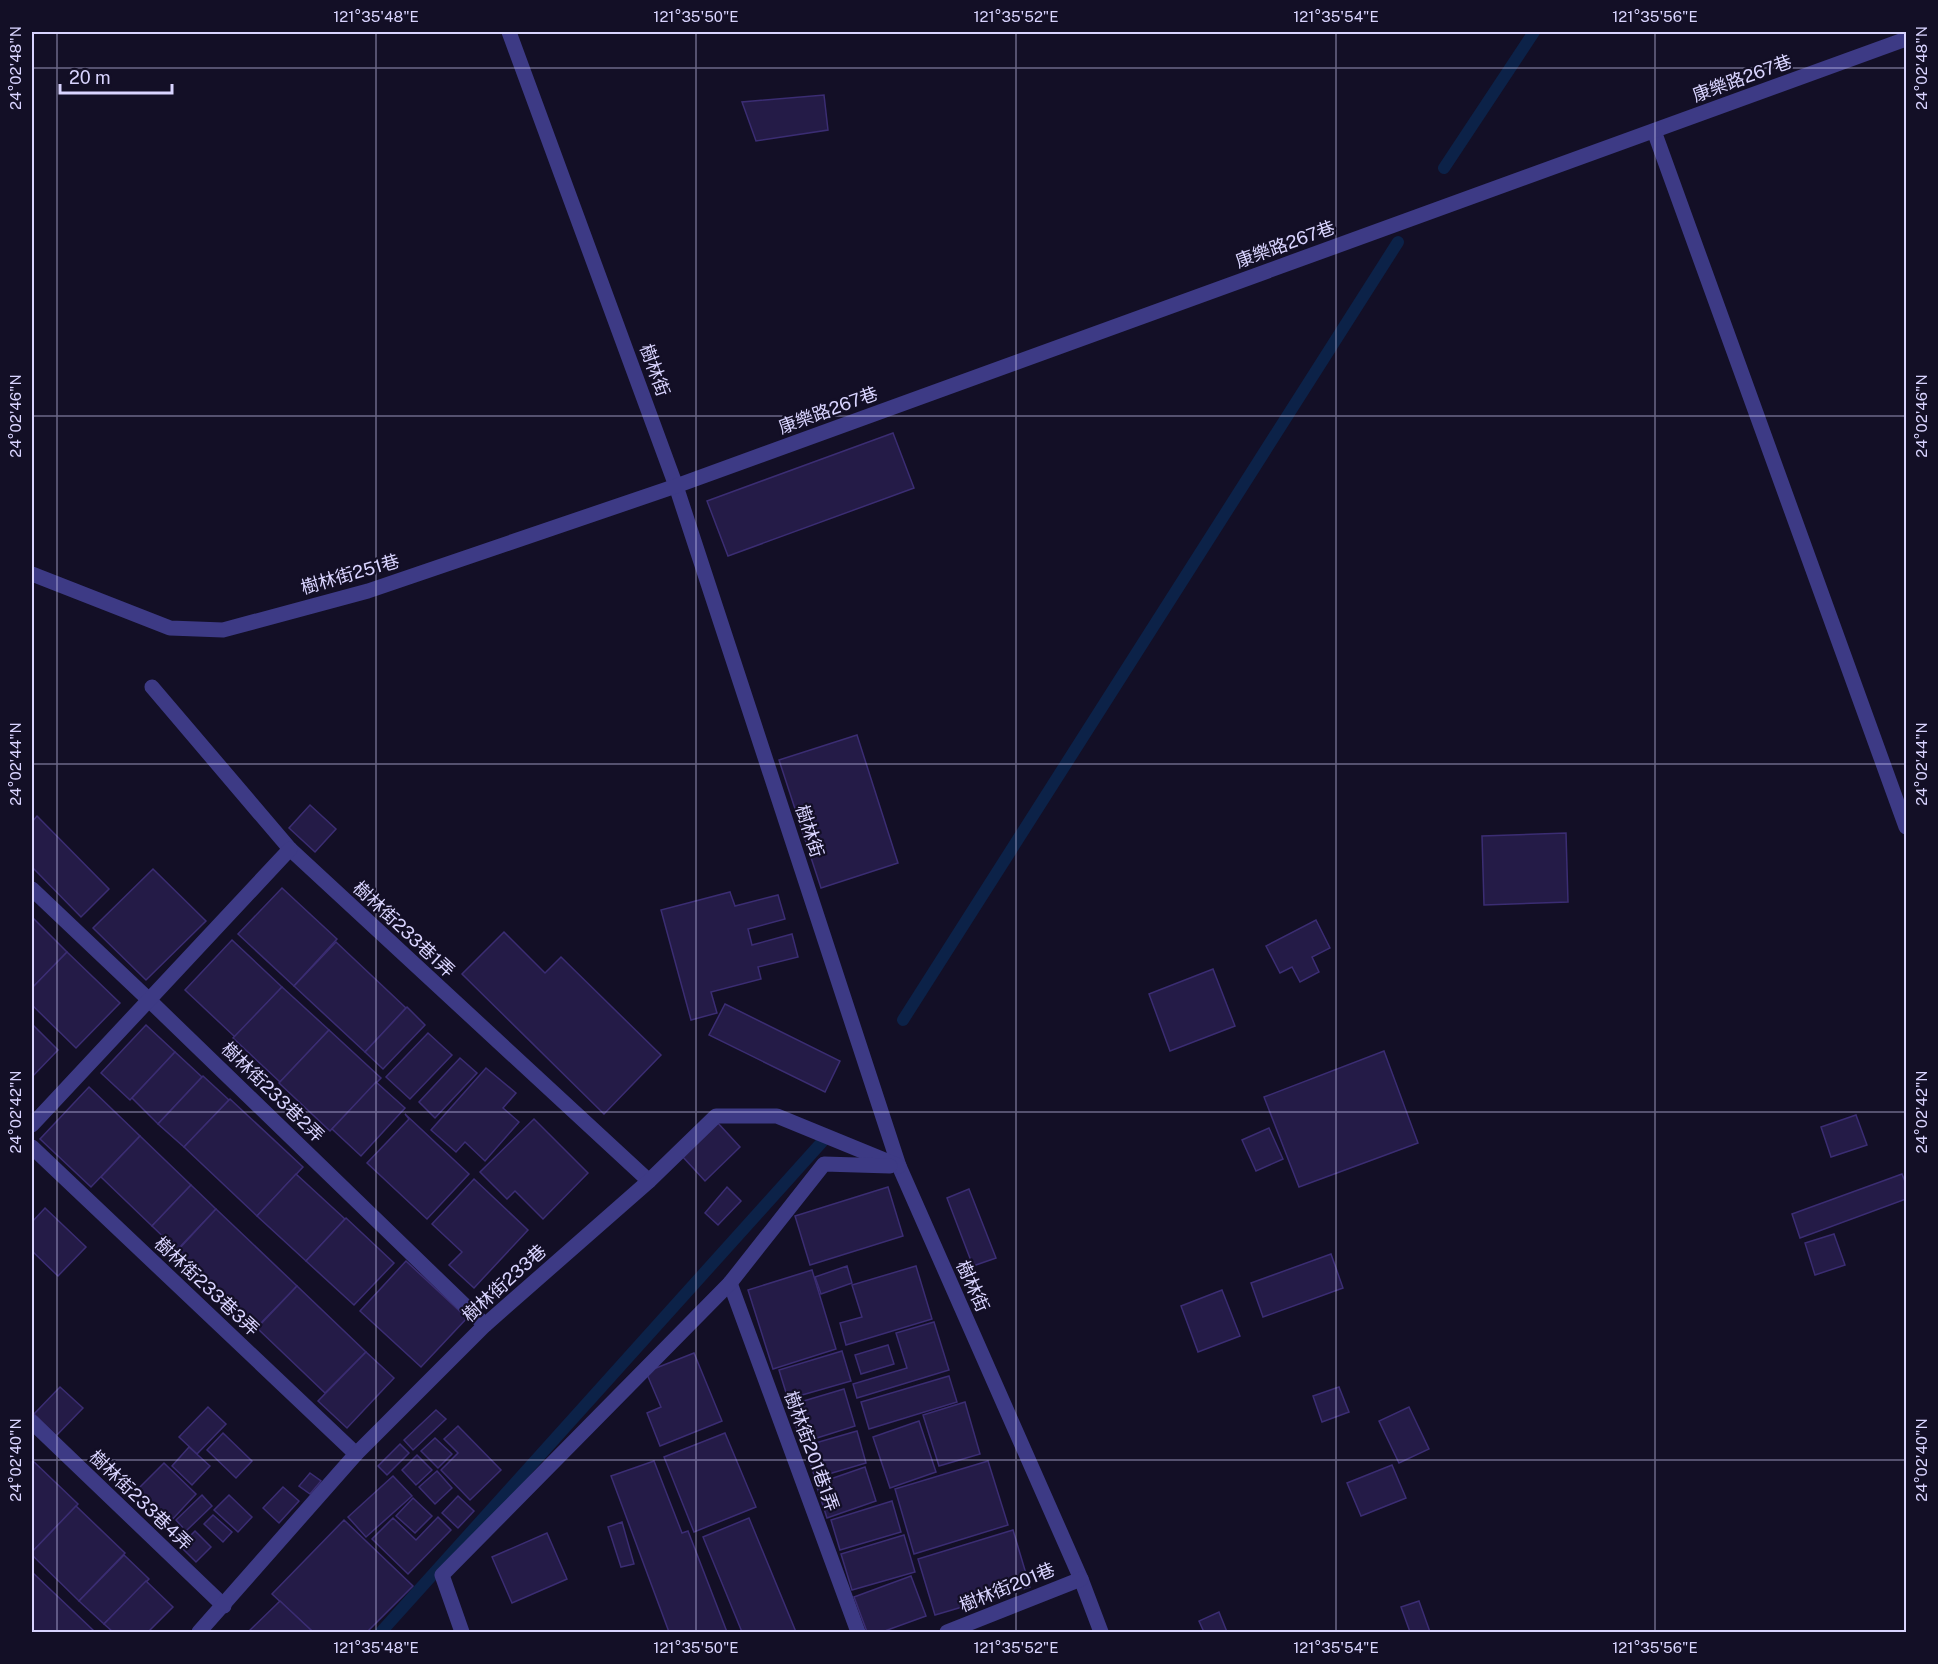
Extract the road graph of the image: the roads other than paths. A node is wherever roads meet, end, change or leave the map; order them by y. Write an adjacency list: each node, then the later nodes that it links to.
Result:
1 (509, 32): 4 (street, 樹林街)
2 (1906, 39): 3 (street, 康樂路267巷)
3 (1654, 131): 4 (street, 康樂路267巷); 7 (street)
4 (676, 486): 5 (street, 樹林街251巷); 13 (street, 樹林街)
5 (32, 574)
6 (152, 687): 8 (street, 樹林街233巷1弄)
7 (1906, 827)
8 (290, 849): 10 (street); 14 (street, 樹林街233巷1弄)
9 (32, 889): 10 (street, 樹林街233巷2弄)
10 (148, 999): 11 (street); 16 (street, 樹林街233巷2弄)
11 (32, 1125)
12 (32, 1147): 18 (street, 樹林街233巷3弄)
13 (899, 1166): 14 (street, 樹林街233巷); 15 (street); 19 (street, 樹林街)
14 (649, 1181): 16 (street, 樹林街233巷)
15 (730, 1283): 22 (street); 23 (street, 樹林街201巷1弄)
16 (485, 1325): 18 (street, 樹林街233巷)
17 (32, 1422): 20 (street, 樹林街233巷4弄)
18 (356, 1454): 20 (street, 樹林街233巷)
19 (1081, 1579): 24 (street, 樹林街201巷); 25 (street, 樹林街)
20 (224, 1606): 21 (street, 樹林街233巷)
21 (199, 1632)
22 (462, 1632)
23 (858, 1632)
24 (947, 1632)
25 (1101, 1632)

